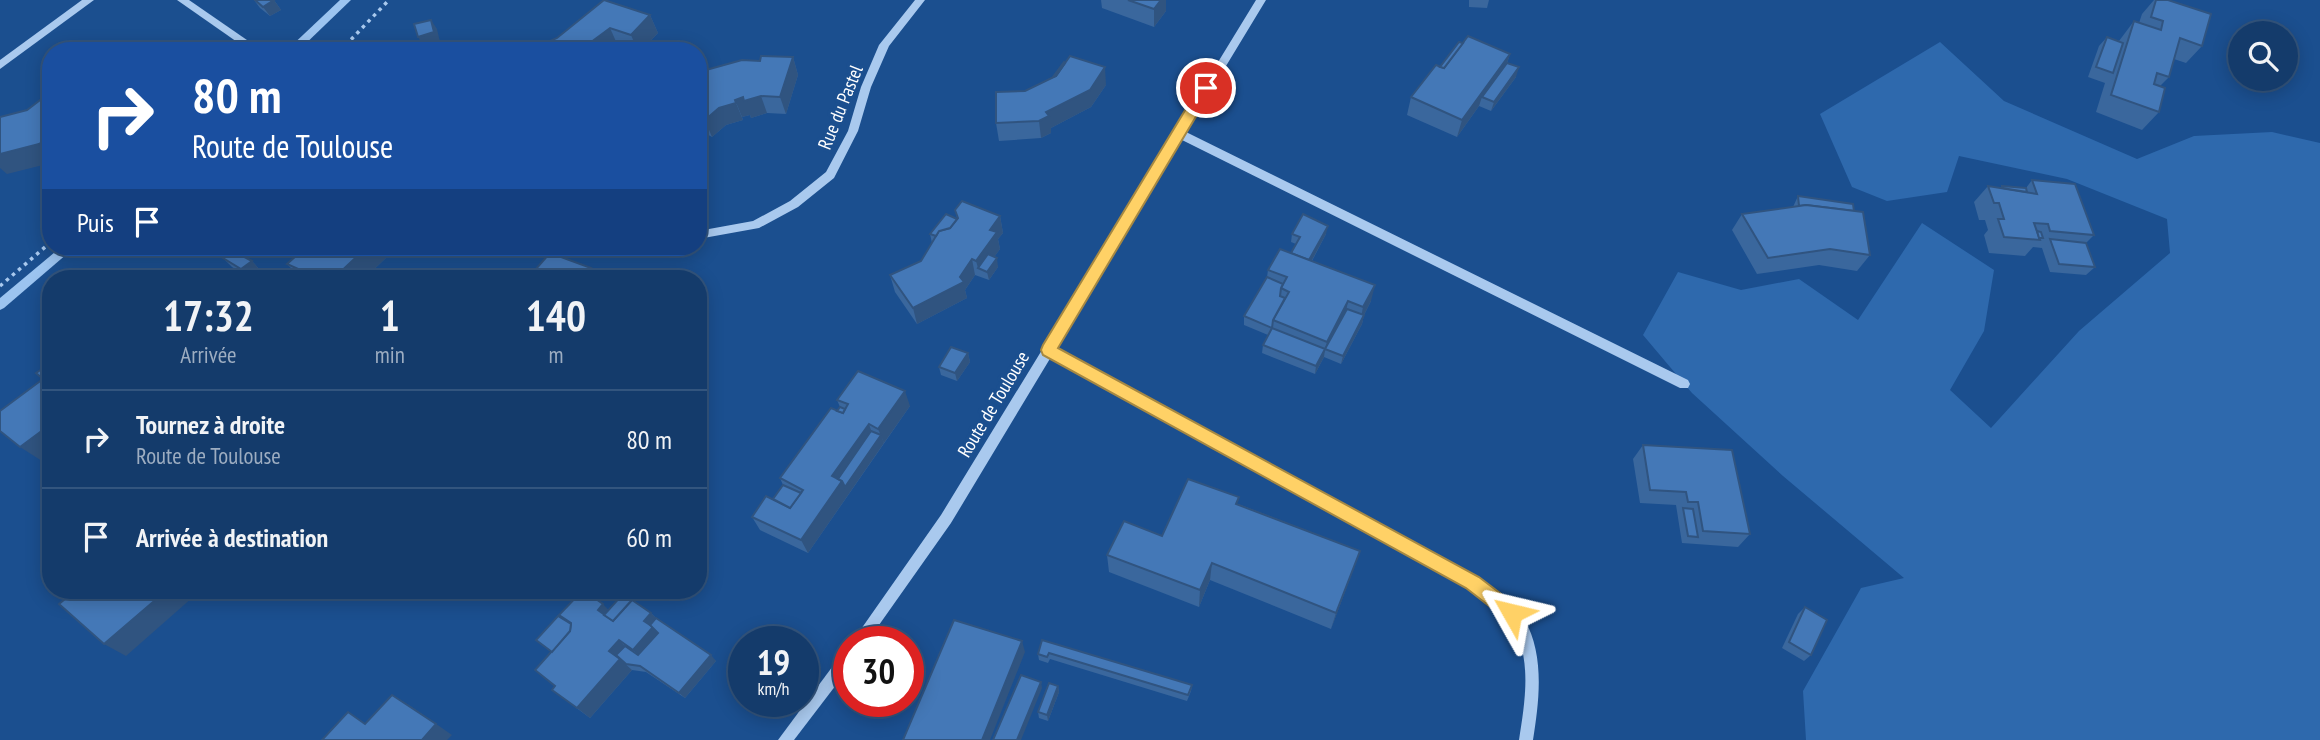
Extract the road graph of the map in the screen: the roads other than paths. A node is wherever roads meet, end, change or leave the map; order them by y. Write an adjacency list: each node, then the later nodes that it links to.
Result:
1 (89, 0): 6 (street)
2 (182, 0): 5 (street)
3 (920, 0): 8 (street, Rue du Pastel)
4 (1261, 0): 7 (street, Route de Toulouse)
5 (244, 42)
6 (0, 65)
7 (1180, 134): 9 (street, Route de Toulouse); 10 (street)
8 (707, 233)
9 (1049, 350): 11 (street, Route de Toulouse); 14 (street)
10 (1684, 384)
11 (870, 626)
12 (833, 677): 13 (street)
13 (785, 740)
14 (1526, 740)

